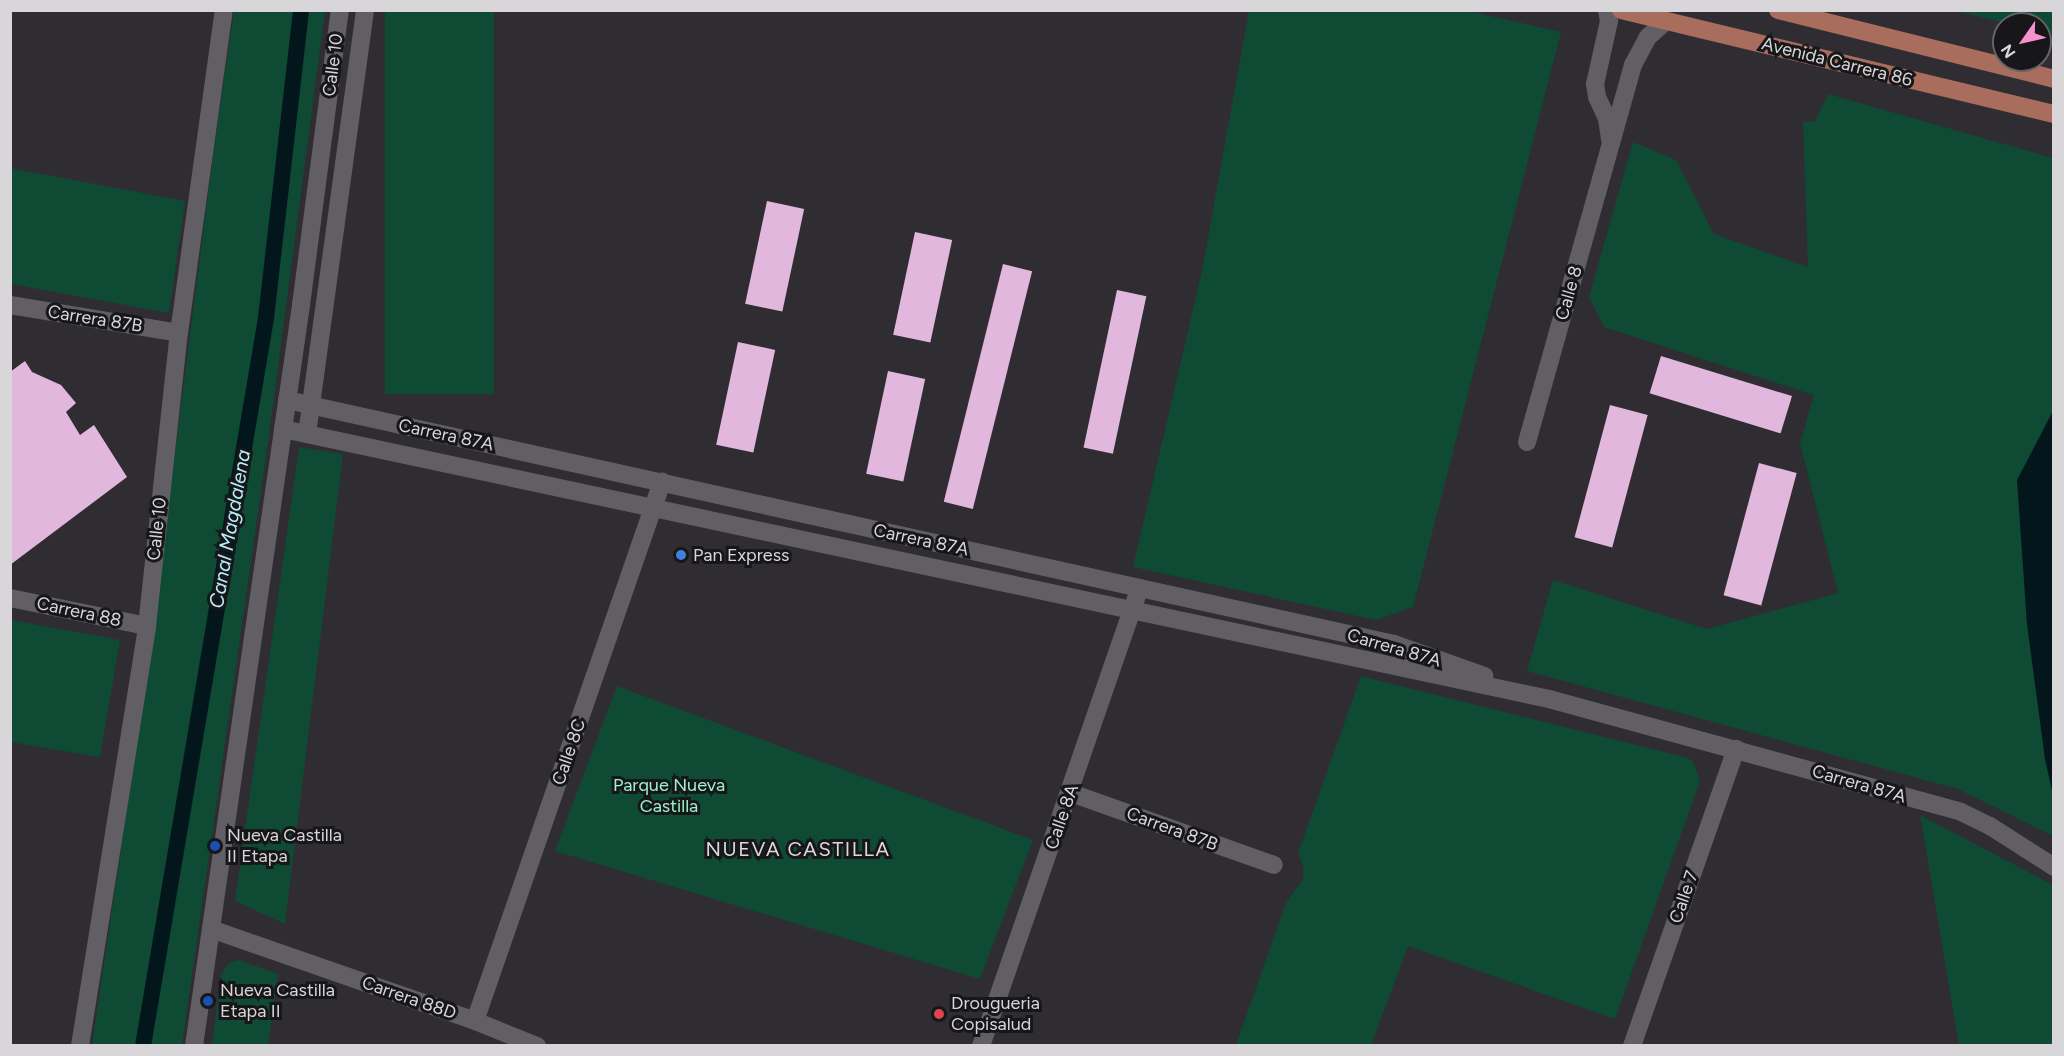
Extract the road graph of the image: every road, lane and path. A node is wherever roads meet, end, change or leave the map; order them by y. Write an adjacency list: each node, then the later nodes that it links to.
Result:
1 (224, 10): 12 (street, Calle 10)
2 (340, 10): 13 (street, Calle 10)
3 (366, 10): 14 (street, Calle 10)
4 (1607, 10): 10 (street, Calle 8)
5 (1778, 10): 8 (main road, Avenida Carrera 86)
6 (1628, 11): 7 (main road, Avenida Carrera 86)
7 (1666, 21): 9 (main road, Avenida Carrera 86); 10 (street, Calle 8)
8 (2054, 79)
9 (2054, 114)
10 (1610, 144): 17 (street, Calle 8)
11 (10, 305): 12 (street, Carrera 87B)
12 (179, 333): 23 (street, Calle 10)
13 (287, 400): 14 (street, Carrera 87A); 15 (street, Calle 10)
14 (312, 405): 16 (street, Calle 10); 18 (street, Carrera 87A)
15 (283, 429): 16 (street, Carrera 87A); 29 (street, Calle 10)
16 (307, 434): 19 (street, Carrera 87A)
17 (1527, 442)
18 (662, 482): 19 (street, Calle 8C); 20 (street, Carrera 87A)
19 (653, 508): 22 (street, Carrera 87A); 30 (street, Calle 8C)
20 (1140, 588): 22 (street, Calle 8A); 24 (street, Carrera 87A)
21 (10, 598): 23 (street, Carrera 88)
22 (1134, 612): 24 (street, Carrera 87A); 26 (street, Calle 8A)
23 (147, 626): 31 (street, Calle 10)
24 (1549, 699): 25 (street, Carrera 87A)
25 (1736, 749): 28 (street, Carrera 87A); 35 (street, Calle 7)
26 (1071, 793): 27 (street, Carrera 87B); 34 (street, Calle 8A)
27 (1274, 865)
28 (2054, 867)
29 (211, 929): 30 (street, Carrera 88D); 32 (street, Calle 10)
30 (475, 1021): 33 (street, Carrera 88D)
31 (80, 1046)
32 (194, 1046)
33 (537, 1046)
34 (981, 1046)
35 (1632, 1046)

